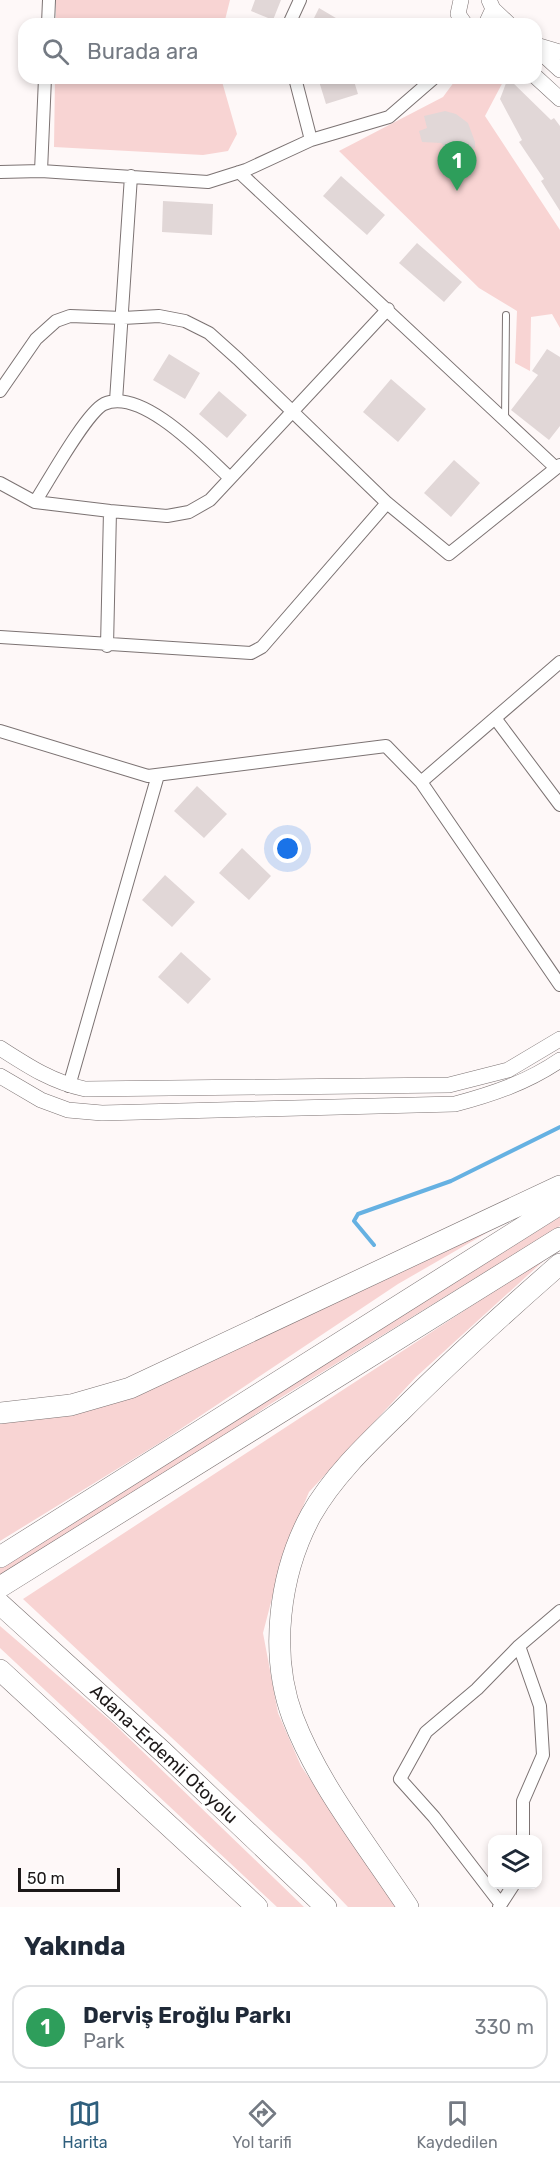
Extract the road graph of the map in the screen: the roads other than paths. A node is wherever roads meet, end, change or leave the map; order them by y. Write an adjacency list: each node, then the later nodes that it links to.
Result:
1 (49, 0): 4 (street)
2 (300, 0): 5 (street)
3 (491, 3): 6 (street); 7 (street)
4 (48, 18)
5 (292, 18)
6 (487, 18)
7 (504, 18)
8 (542, 48): 9 (street)
9 (560, 52)
10 (542, 53): 11 (street)
11 (560, 70)
12 (542, 82): 16 (street)
13 (45, 84): 18 (street)
14 (297, 84): 17 (street)
15 (427, 84): 17 (street)
16 (560, 99)
17 (311, 140): 20 (street)
18 (41, 171): 19 (street); 21 (street)
19 (0, 172)
20 (239, 172): 21 (street); 22 (street)
21 (131, 176): 24 (street)
22 (388, 309): 27 (street); 28 (street)
23 (506, 315): 28 (lane)
24 (123, 318): 25 (street); 26 (street); 27 (street)
25 (0, 391)
26 (116, 401): 30 (street); 32 (street)
27 (294, 410): 30 (street); 33 (street)
28 (506, 420): 29 (street)
29 (558, 466): 33 (street)
30 (230, 478): 34 (street)
31 (0, 483): 32 (street)
32 (35, 502): 34 (street)
33 (387, 503): 36 (street)
34 (110, 511): 36 (street)
35 (0, 637): 36 (street)
36 (107, 646)
37 (560, 662): 38 (street)
38 (495, 718): 41 (street); 42 (street)
39 (0, 731): 40 (street)
40 (158, 775): 41 (street); 48 (street)
41 (421, 782): 43 (street)
42 (560, 805)
43 (560, 985)
44 (560, 1038): 48 (street)
45 (0, 1048): 48 (street)
46 (560, 1060): 47 (street)
47 (0, 1076)
48 (69, 1086)
49 (560, 1186): 53 (highway)
50 (560, 1204): 54 (highway)
51 (560, 1238): 55 (highway)
52 (560, 1264): 65 (highway)
53 (0, 1413)
54 (0, 1557)
55 (0, 1587)
56 (7, 1610): 64 (highway, Adana-Erdemli Otoyolu)
57 (560, 1611): 58 (street)
58 (519, 1646): 60 (street); 62 (street)
59 (0, 1670): 63 (highway)
60 (523, 1835)
61 (510, 1889): 62 (street)
62 (499, 1905)
63 (257, 1907)
64 (326, 1907)
65 (408, 1907)

